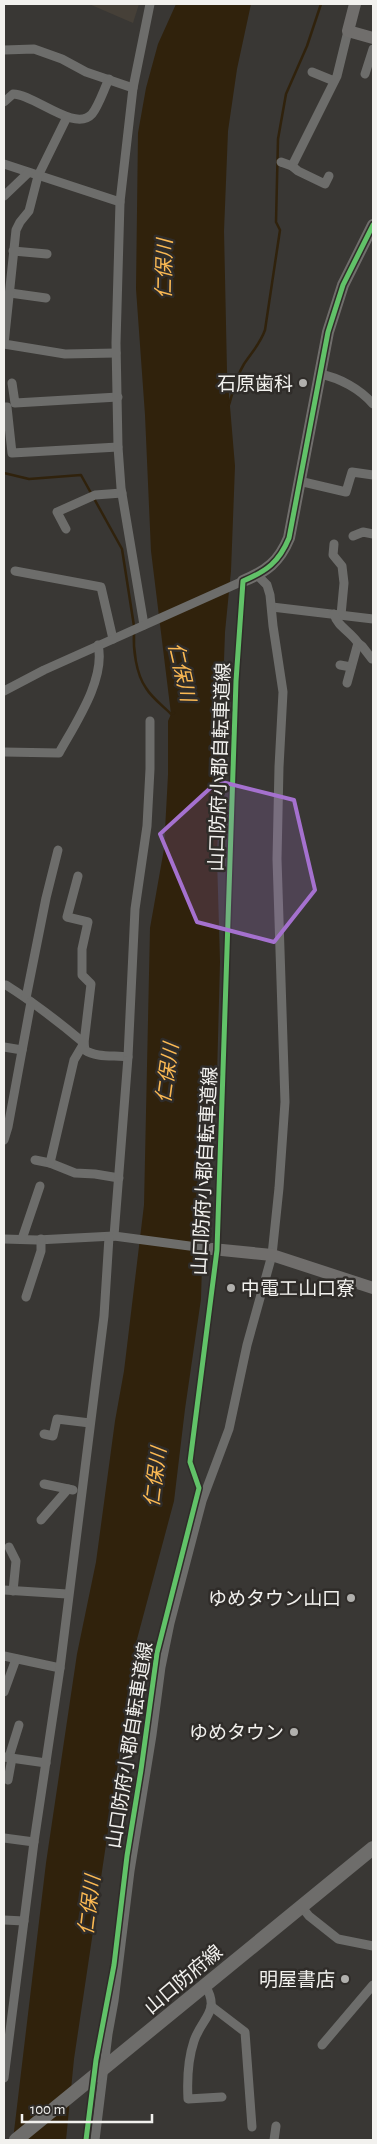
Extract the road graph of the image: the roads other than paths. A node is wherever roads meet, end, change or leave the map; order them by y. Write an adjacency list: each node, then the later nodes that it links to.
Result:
1 (150, 4): 11 (street)
2 (355, 4): 3 (main road)
3 (348, 31): 4 (main road); 10 (street)
4 (373, 38)
5 (373, 49): 8 (street)
6 (4, 50): 9 (street)
7 (312, 72): 10 (street)
8 (365, 74)
9 (109, 79): 11 (street); 13 (street)
10 (334, 81): 16 (street)
11 (133, 88): 21 (street)
12 (4, 102): 13 (street)
13 (67, 118): 18 (street)
14 (281, 162): 16 (street)
15 (4, 164): 17 (street)
16 (292, 166): 19 (street)
17 (28, 173): 18 (street); 20 (street)
18 (38, 176): 21 (street); 23 (street)
19 (326, 184)
20 (4, 196)
21 (120, 202): 28 (street)
22 (372, 233): 29 (main road)
23 (13, 251): 24 (street); 25 (street)
24 (47, 254)
25 (10, 293): 26 (street); 27 (street)
26 (46, 298)
27 (4, 344): 28 (street)
28 (116, 353): 31 (street)
29 (320, 374): 32 (street); 36 (main road)
30 (12, 382): 31 (street)
31 (118, 397): 34 (street)
32 (373, 404)
33 (4, 407): 34 (street)
34 (118, 447): 37 (street)
35 (373, 475): 36 (street)
36 (299, 481): 43 (main road)
37 (122, 493): 38 (street); 48 (street)
38 (66, 530)
39 (373, 534): 40 (street)
40 (353, 536)
41 (334, 544): 46 (street)
42 (15, 571): 49 (street)
43 (258, 575): 44 (main road); 45 (street)
44 (241, 582): 48 (street)
45 (272, 606): 46 (street); 77 (street)
46 (338, 614): 47 (street); 50 (street)
47 (373, 618)
48 (144, 625): 49 (street)
49 (113, 639): 51 (street)
50 (358, 643): 52 (street); 54 (street)
51 (98, 645): 56 (street); 58 (street)
52 (372, 659)
53 (340, 665): 54 (street)
54 (351, 667): 55 (street)
55 (347, 683)
56 (4, 691)
57 (150, 721): 66 (street)
58 (4, 752)
59 (58, 850): 62 (street)
60 (78, 876): 63 (street)
61 (6, 986): 62 (street)
62 (28, 1000): 63 (street); 65 (street)
63 (84, 1043): 66 (street); 69 (street)
64 (4, 1047): 65 (street)
65 (22, 1050): 67 (street)
66 (128, 1057): 70 (street)
67 (4, 1140)
68 (35, 1160): 69 (street)
69 (50, 1163): 70 (street)
70 (119, 1178): 72 (street)
71 (40, 1186): 74 (street)
72 (114, 1237): 75 (street); 76 (street); 80 (street)
73 (4, 1239): 74 (street)
74 (22, 1239): 75 (street)
75 (41, 1240): 79 (street)
76 (212, 1249): 77 (main road)
77 (272, 1255): 78 (main road); 109 (street)
78 (373, 1288)
79 (26, 1297)
80 (90, 1422): 81 (street); 84 (street)
81 (44, 1434)
82 (44, 1484): 83 (street)
83 (68, 1490): 84 (street); 85 (street)
84 (80, 1491): 88 (street)
85 (41, 1520)
86 (9, 1547): 87 (street)
87 (8, 1590): 88 (street)
88 (68, 1594): 91 (street)
89 (4, 1656): 90 (street)
90 (16, 1659): 91 (street); 92 (street)
91 (60, 1668): 95 (street)
92 (4, 1692)
93 (19, 1725): 94 (street)
94 (8, 1758): 95 (street); 96 (street)
95 (46, 1763): 98 (street)
96 (8, 1780)
97 (4, 1838): 98 (street)
98 (34, 1842): 102 (street)
99 (373, 1848): 100 (main road, 山口防府線)
100 (301, 1906): 103 (street); 104 (main road, 山口防府線)
101 (4, 1920): 102 (street)
102 (24, 1921): 107 (street)
103 (373, 1946)
104 (205, 1985): 106 (street); 109 (main road, 山口防府線)
105 (373, 1986): 108 (street)
106 (211, 2006): 111 (street); 113 (street)
107 (7, 2024): 110 (street)
108 (322, 2045)
109 (102, 2070): 114 (main road, 山口防府線); 115 (street)
110 (4, 2078)
111 (222, 2098)
112 (276, 2126): 116 (street)
113 (252, 2127)
114 (16, 2140)
115 (95, 2140)
116 (274, 2140)

